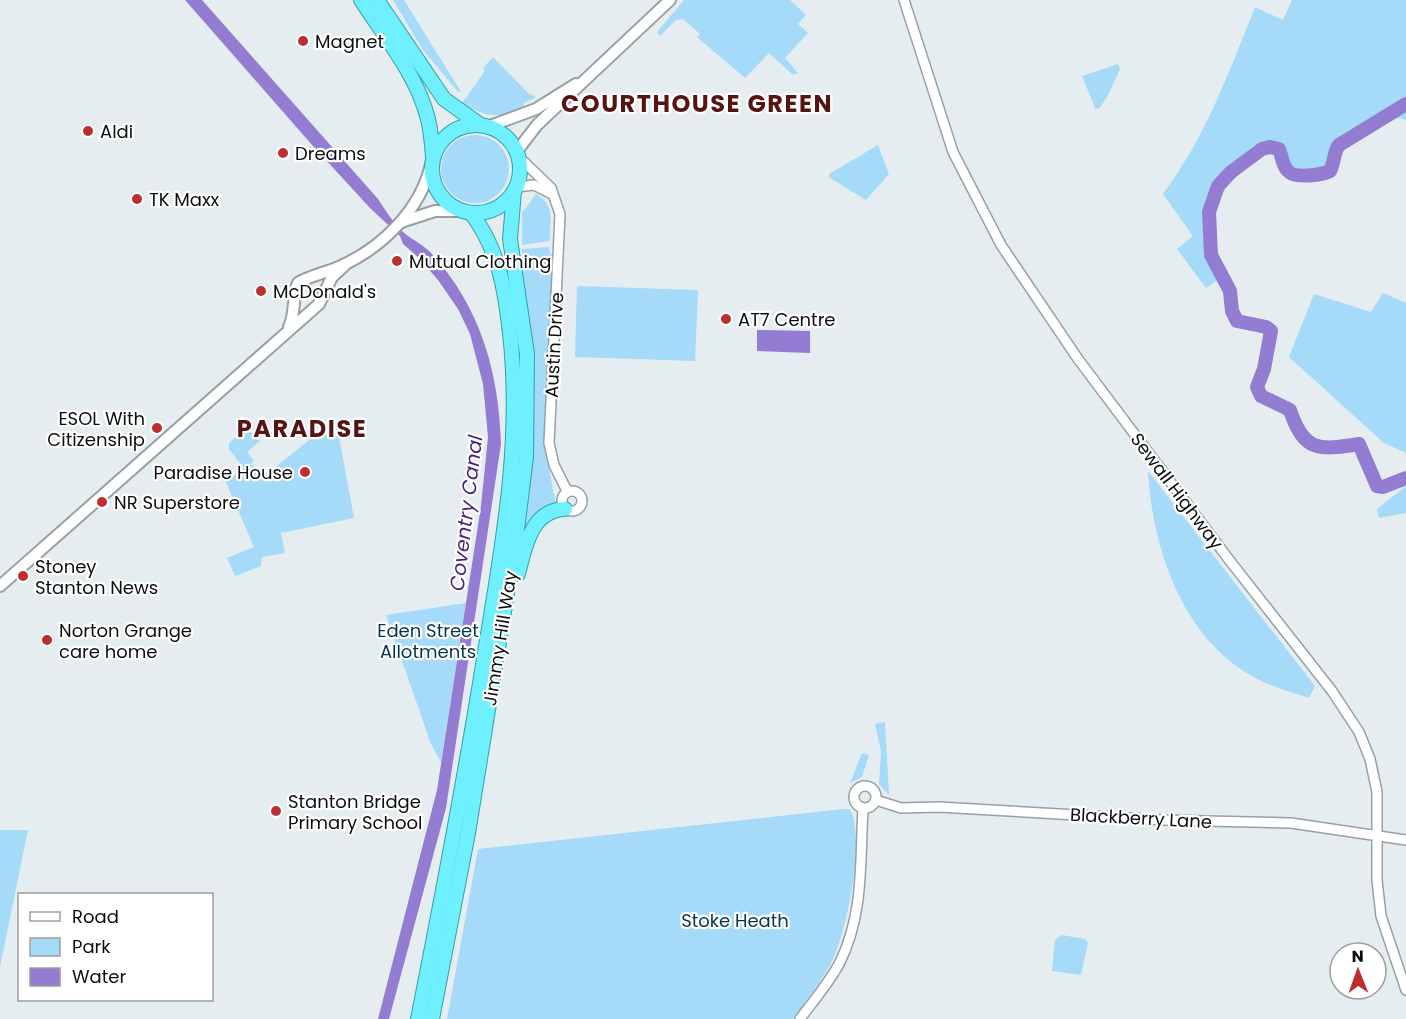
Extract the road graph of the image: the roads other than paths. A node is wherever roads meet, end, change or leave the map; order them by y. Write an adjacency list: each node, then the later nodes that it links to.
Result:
1 (361, 0): 8 (highway)
2 (377, 0): 6 (highway)
3 (670, 0): 5 (main road)
4 (904, 0): 25 (street, Sewall Highway)
5 (590, 76): 6 (main road); 7 (main road)
6 (484, 125): 7 (highway); 8 (highway)
7 (518, 153): 9 (highway); 10 (street, Austin Drive)
8 (432, 160): 11 (highway); 12 (main road)
9 (515, 189): 10 (street); 11 (highway); 22 (highway, Jimmy Hill Way)
10 (554, 195): 19 (street, Austin Drive)
11 (466, 213): 12 (main road); 28 (highway, Jimmy Hill Way)
12 (401, 222): 13 (main road)
13 (345, 264): 14 (main road); 15 (main road)
14 (314, 278): 15 (main road); 16 (main road)
15 (325, 290): 17 (main road)
16 (296, 298): 17 (main road); 18 (main road)
17 (314, 307): 18 (main road)
18 (286, 333): 21 (main road)
19 (567, 491): 20 (street); 20 (street, Austin Drive)
20 (565, 509): 22 (highway)
21 (0, 586)
22 (499, 640): 29 (highway, Jimmy Hill Way)
23 (876, 800): 24 (street); 24 (street); 25 (street, Blackberry Lane)
24 (863, 808): 30 (street)
25 (1378, 837): 26 (street, Blackberry Lane); 27 (street, Sewall Highway)
26 (1406, 840)
27 (1406, 990)
28 (417, 1019)
29 (432, 1019)
30 (800, 1019)

